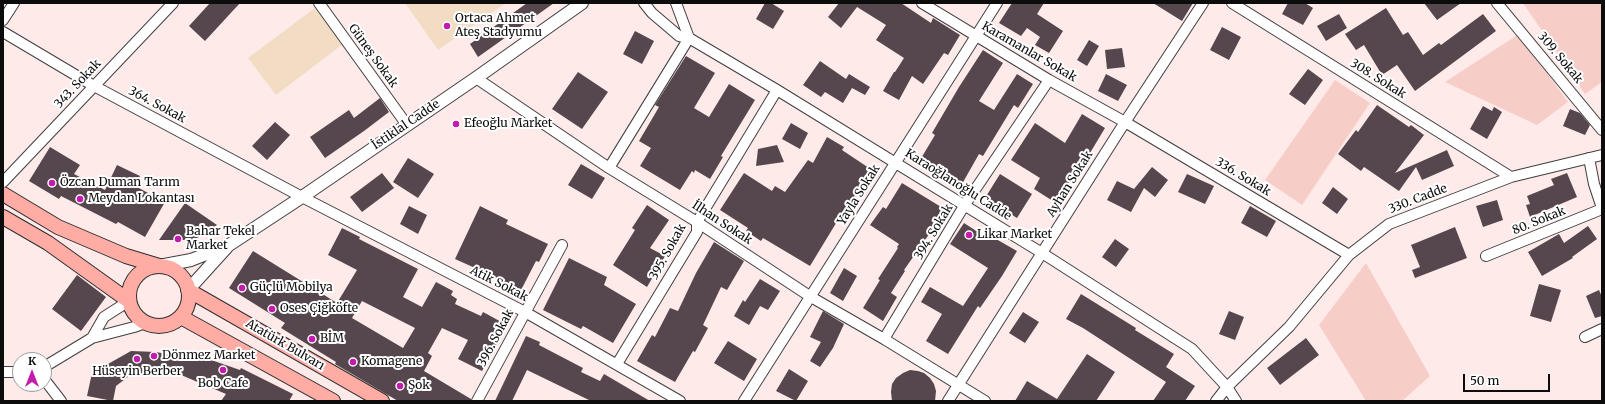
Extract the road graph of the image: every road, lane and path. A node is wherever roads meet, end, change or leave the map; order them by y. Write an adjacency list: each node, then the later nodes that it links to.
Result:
1 (14, 3): 12 (street)
2 (173, 3): 18 (street, 343. Sokak)
3 (319, 3): 21 (street, Güneş Sokak)
4 (582, 3): 16 (street, İstiklal Cadde)
5 (644, 3): 15 (street, Karaoğlanoğlu Cadde)
6 (676, 3): 15 (street)
7 (922, 3): 14 (street, Karamanlar Sokak)
8 (997, 3): 14 (street, Yayla Sokak)
9 (1202, 3): 20 (street, Ayhan Sokak)
10 (1232, 3): 27 (street, 308. Sokak)
11 (1497, 3): 22 (street, 309. Sokak)
12 (3, 20)
13 (3, 32): 18 (street, 364. Sokak)
14 (976, 37): 17 (street, Karamanlar Sokak); 25 (street, Yayla Sokak)
15 (689, 38): 19 (street, Karaoğlanoğlu Cadde); 26 (street)
16 (476, 78): 21 (street, İstiklal Cadde); 26 (street, İlhan Sokak)
17 (1049, 80): 20 (street, Karamanlar Sokak); 31 (street, 394. Sokak)
18 (94, 86): 28 (street, 343. Sokak); 30 (street, 364. Sokak)
19 (777, 90): 25 (street, Karaoğlanoğlu Cadde); 34 (street, 395. Sokak)
20 (1125, 122): 37 (street, Ayhan Sokak); 38 (street, 336. Sokak)
21 (406, 125): 30 (street, İstiklal Cadde)
22 (1602, 130)
23 (1602, 155): 24 (street, 330. Cadde)
24 (1589, 158): 27 (street, 330. Cadde); 32 (street)
25 (895, 162): 31 (street, Karaoğlanoğlu Cadde); 42 (street, Yayla Sokak)
26 (609, 168): 34 (street, İlhan Sokak)
27 (1511, 177): 38 (street, 330. Cadde)
28 (3, 182)
29 (3, 194): 40 (main road)
30 (302, 197): 35 (street, İstiklal Cadde); 44 (street, Atik Sokak)
31 (964, 206): 37 (street, Karaoğlanoğlu Cadde); 50 (street, 394. Sokak)
32 (1602, 209): 39 (street, 80. Sokak)
33 (3, 217): 43 (main road)
34 (697, 222): 42 (street, İlhan Sokak); 52 (street, 395. Sokak)
35 (229, 245): 40 (street); 41 (street)
36 (562, 245): 44 (street, 396. Sokak)
37 (1042, 253): 53 (street, Ayhan Sokak); 54 (street, Karaoğlanoğlu Cadde)
38 (1349, 255): 54 (street, 330. Cadde)
39 (1486, 256)
40 (159, 266): 41 (main road); 43 (main road)
41 (188, 290): 45 (main road); 58 (main road, Atatürk Bulvarı)
42 (811, 297): 50 (street, İlhan Sokak); 61 (street, Yayla Sokak)
43 (129, 301): 46 (main road); 49 (street)
44 (525, 312): 52 (street, Atik Sokak); 59 (street, 396. Sokak)
45 (181, 317): 46 (main road); 57 (main road, Atatürk Bulvarı)
46 (145, 323): 49 (street)
47 (1602, 329): 48 (street)
48 (1585, 337)
49 (92, 338): 51 (street)
50 (884, 339): 53 (street, İlhan Sokak)
51 (52, 363)
52 (617, 364): 60 (street, Atik Sokak)
53 (958, 384): 62 (street, Ayhan Sokak); 63 (street, İlhan Sokak)
54 (1227, 387): 64 (street, 330. Cadde); 65 (street, Karaoğlanoğlu Cadde)
55 (52, 390): 56 (street)
56 (60, 401)
57 (333, 401)
58 (382, 401)
59 (477, 401)
60 (680, 401)
61 (744, 401)
62 (948, 401)
63 (985, 401)
64 (1216, 401)
65 (1236, 401)

